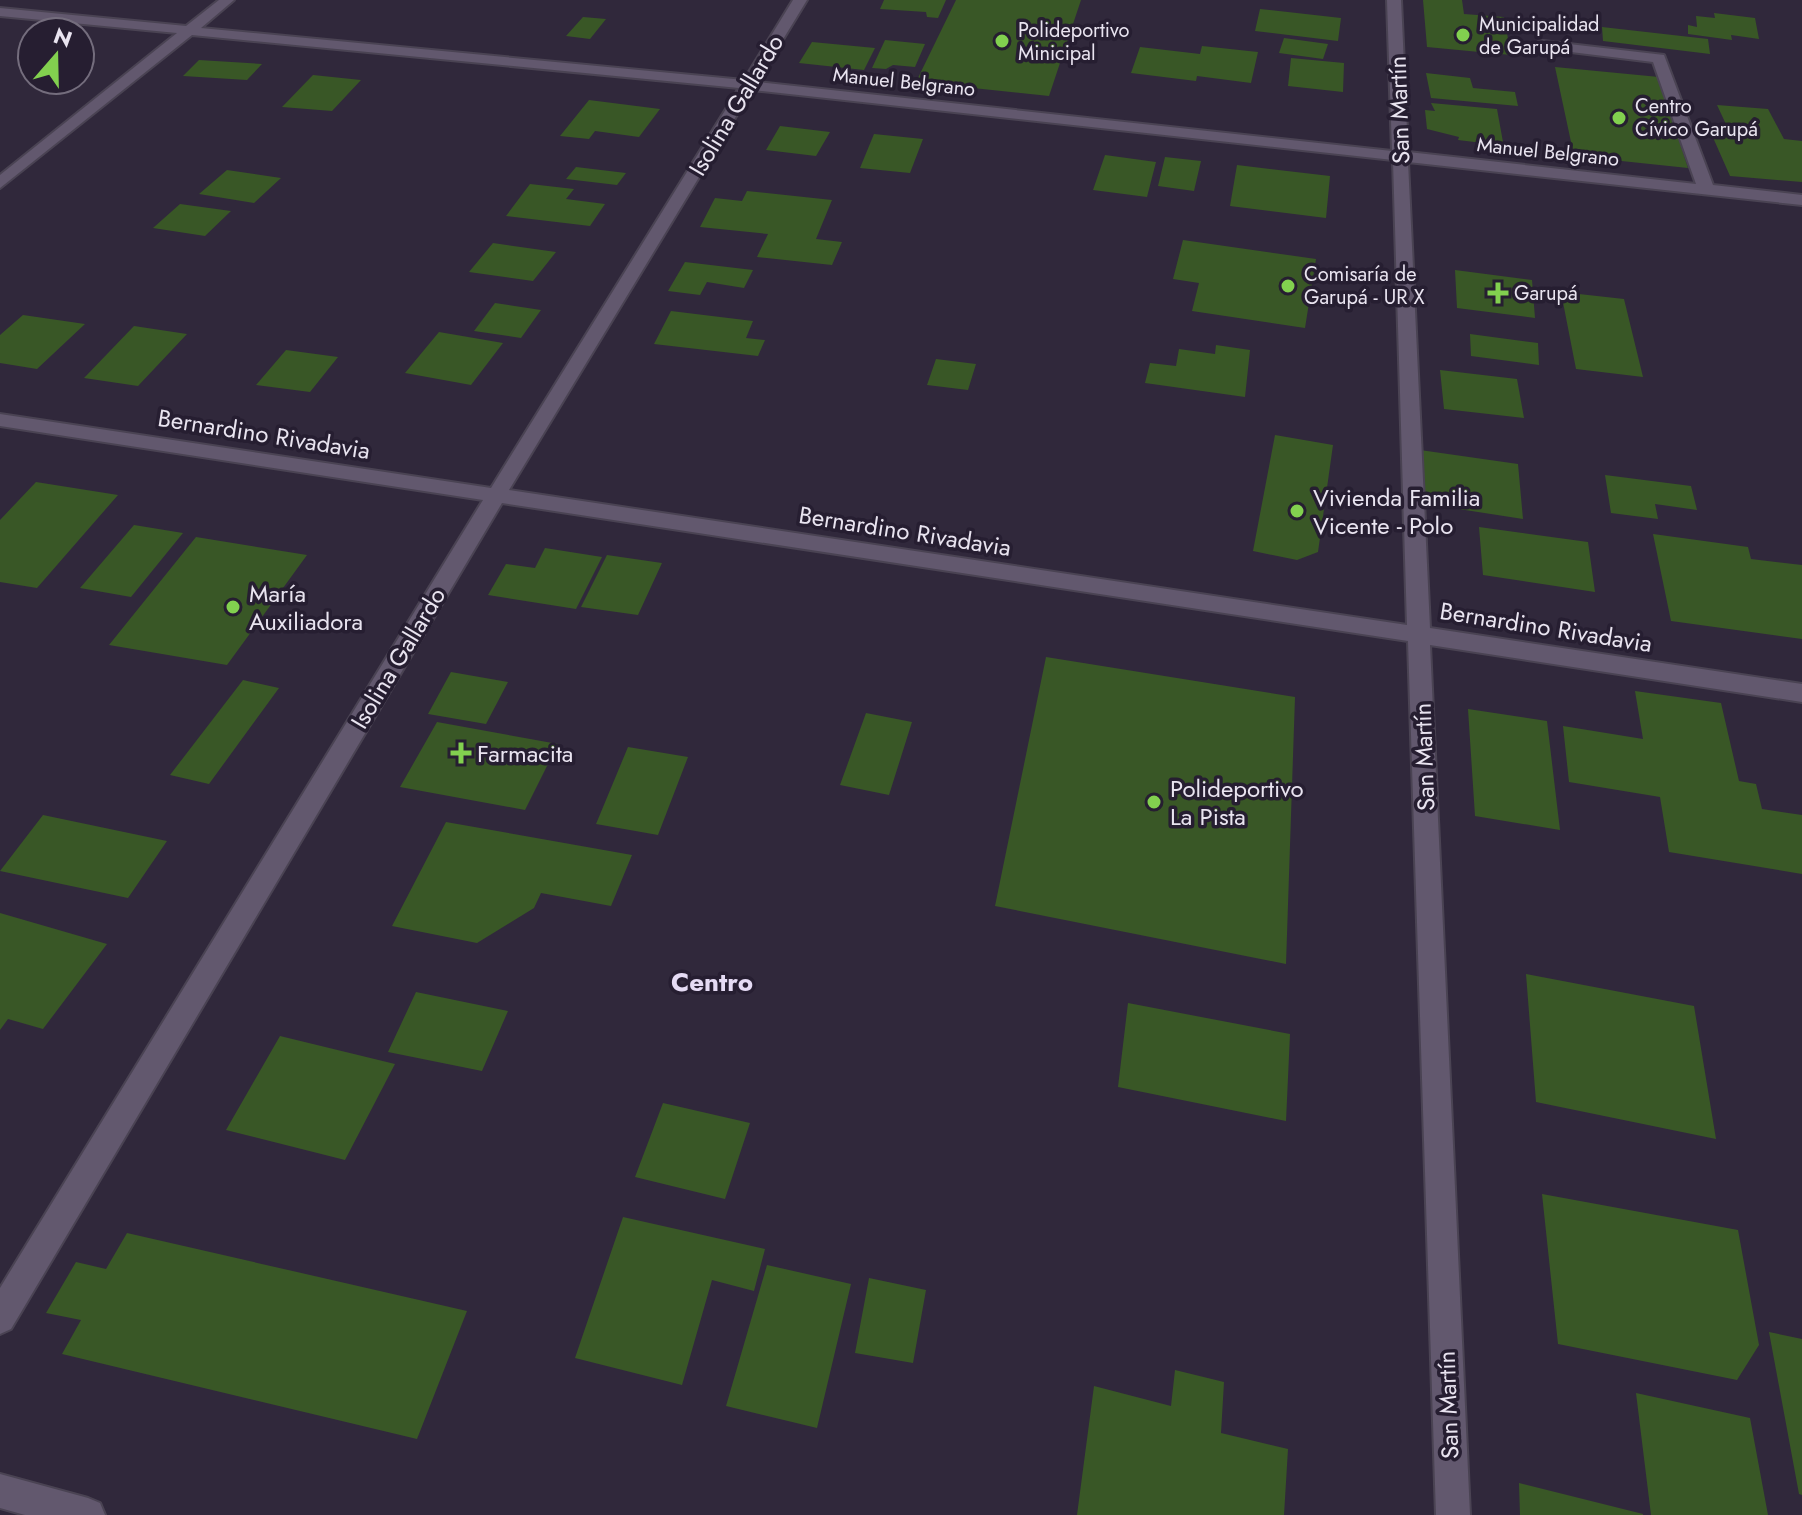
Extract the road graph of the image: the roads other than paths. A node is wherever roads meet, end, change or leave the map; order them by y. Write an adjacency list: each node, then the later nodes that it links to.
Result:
1 (227, 0): 5 (street)
2 (800, 0): 7 (street, Isolina Gallardo)
3 (1394, 0): 8 (street, San Martín)
4 (0, 12): 5 (street, Manuel Belgrano)
5 (188, 32): 7 (street, Manuel Belgrano); 9 (street)
6 (1543, 45): 10 (street)
7 (748, 85): 8 (street, Manuel Belgrano); 13 (street, Isolina Gallardo)
8 (1401, 157): 10 (street, Manuel Belgrano); 14 (street, San Martín)
9 (0, 183)
10 (1706, 189): 11 (street, Manuel Belgrano)
11 (1802, 200)
12 (0, 420): 13 (street, Bernardino Rivadavia)
13 (496, 495): 14 (street, Bernardino Rivadavia); 16 (street, Isolina Gallardo)
14 (1420, 635): 15 (street, Bernardino Rivadavia); 19 (street, San Martín)
15 (1802, 693)
16 (0, 1318)
17 (0, 1491): 18 (street)
18 (88, 1515)
19 (1453, 1515)

